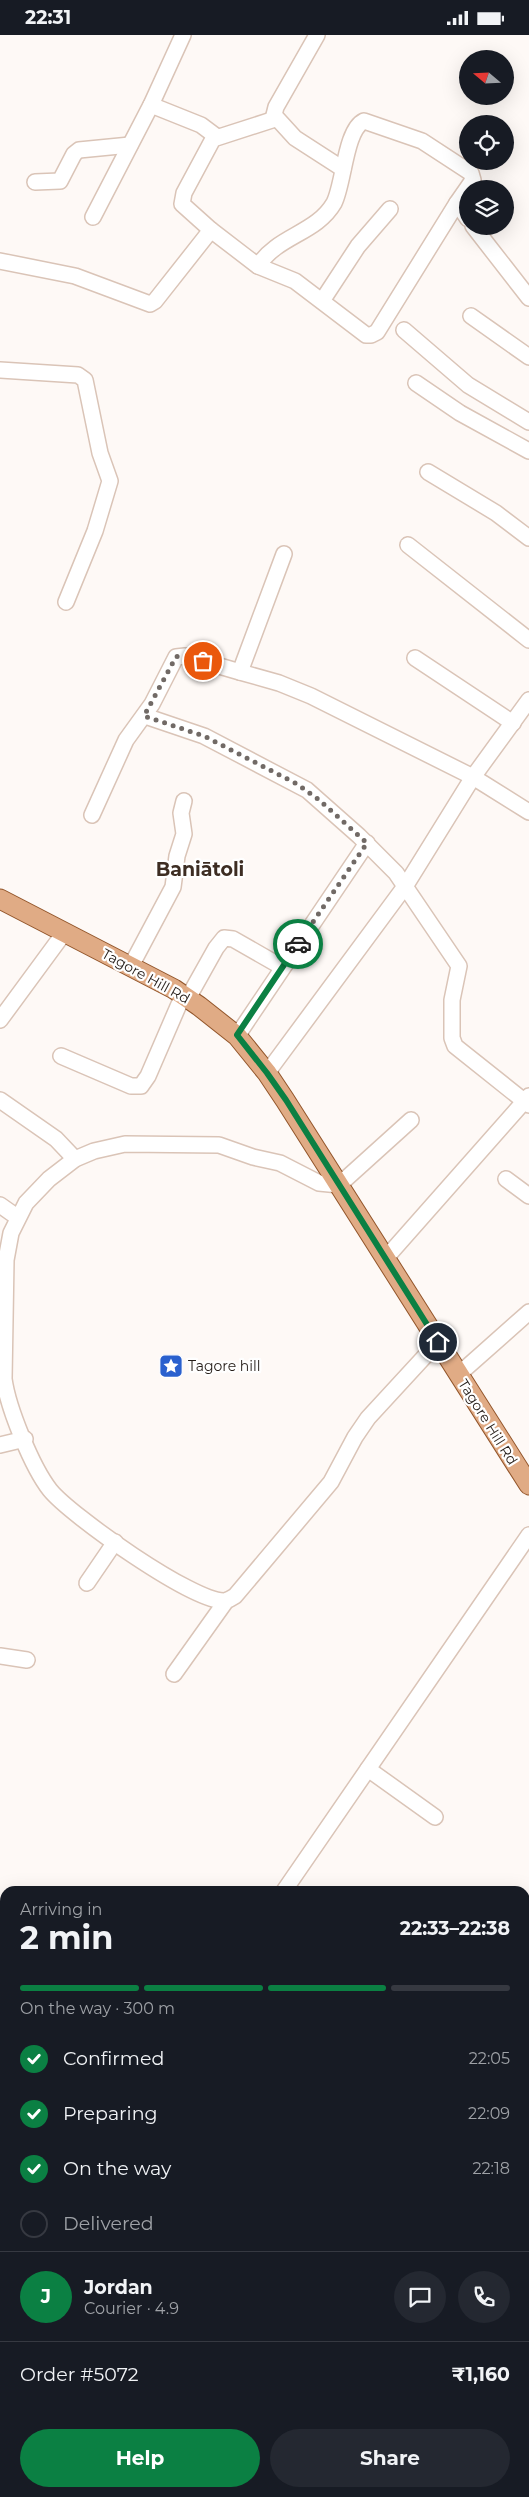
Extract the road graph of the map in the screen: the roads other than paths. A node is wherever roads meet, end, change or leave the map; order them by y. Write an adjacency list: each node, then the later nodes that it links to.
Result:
1 (183, 35): 3 (street)
2 (317, 35): 4 (street)
3 (151, 105): 5 (street); 6 (street)
4 (275, 119): 5 (street); 7 (street)
5 (217, 137): 13 (street)
6 (130, 145): 8 (street); 12 (street)
7 (343, 169): 9 (street); 16 (street)
8 (35, 182)
9 (457, 203): 10 (street); 18 (street)
10 (459, 206)
11 (390, 209): 18 (street)
12 (93, 217)
13 (211, 231): 15 (street); 16 (street)
14 (480, 235): 17 (street)
15 (0, 261)
16 (258, 266): 18 (street)
17 (529, 298)
18 (322, 301)
19 (471, 316): 21 (street)
20 (404, 330): 24 (street)
21 (529, 357)
22 (0, 369): 30 (street)
23 (416, 383): 25 (street)
24 (529, 422)
25 (529, 451)
26 (428, 472): 27 (street)
27 (529, 539)
28 (408, 545): 31 (street)
29 (284, 554): 33 (street)
30 (66, 602)
31 (529, 640)
32 (414, 658): 36 (street)
33 (240, 672): 35 (street); 37 (street)
34 (529, 700): 36 (street)
35 (144, 716): 40 (street); 41 (street)
36 (513, 723): 37 (street)
37 (474, 777): 39 (street); 42 (street)
38 (184, 801): 45 (street)
39 (529, 811)
40 (92, 815)
41 (367, 843): 42 (street); 46 (street)
42 (406, 885): 51 (street); 53 (street)
43 (0, 899): 44 (main road, Tagore Hill Rd)
44 (64, 933): 45 (main road, Tagore Hill Rd); 48 (street)
45 (131, 966): 47 (main road, Tagore Hill Rd)
46 (282, 967): 47 (street); 49 (street)
47 (185, 996): 49 (main road, Tagore Hill Rd); 50 (street)
48 (0, 1020)
49 (237, 1035): 51 (main road, Tagore Hill Rd)
50 (61, 1056)
51 (267, 1073): 57 (main road, Tagore Hill Rd)
52 (0, 1100): 55 (street)
53 (528, 1102): 61 (street)
54 (411, 1120): 57 (street)
55 (75, 1159): 57 (street); 60 (street)
56 (506, 1179): 58 (street)
57 (339, 1185): 61 (main road, Tagore Hill Rd)
58 (529, 1197)
59 (0, 1205): 60 (street)
60 (17, 1217): 65 (street)
61 (385, 1259): 63 (main road, Tagore Hill Rd)
62 (529, 1312): 64 (street)
63 (438, 1342): 64 (main road, Tagore Hill Rd); 71 (street)
64 (458, 1375): 67 (main road, Tagore Hill Rd)
65 (24, 1439): 66 (street); 69 (street)
66 (0, 1445)
67 (529, 1485)
68 (529, 1535): 75 (street)
69 (115, 1542): 70 (street); 71 (street)
70 (87, 1583)
71 (226, 1601): 74 (street)
72 (0, 1656): 73 (street)
73 (27, 1660)
74 (174, 1674)
75 (368, 1769): 76 (street); 77 (street)
76 (434, 1817)
77 (287, 1886)

